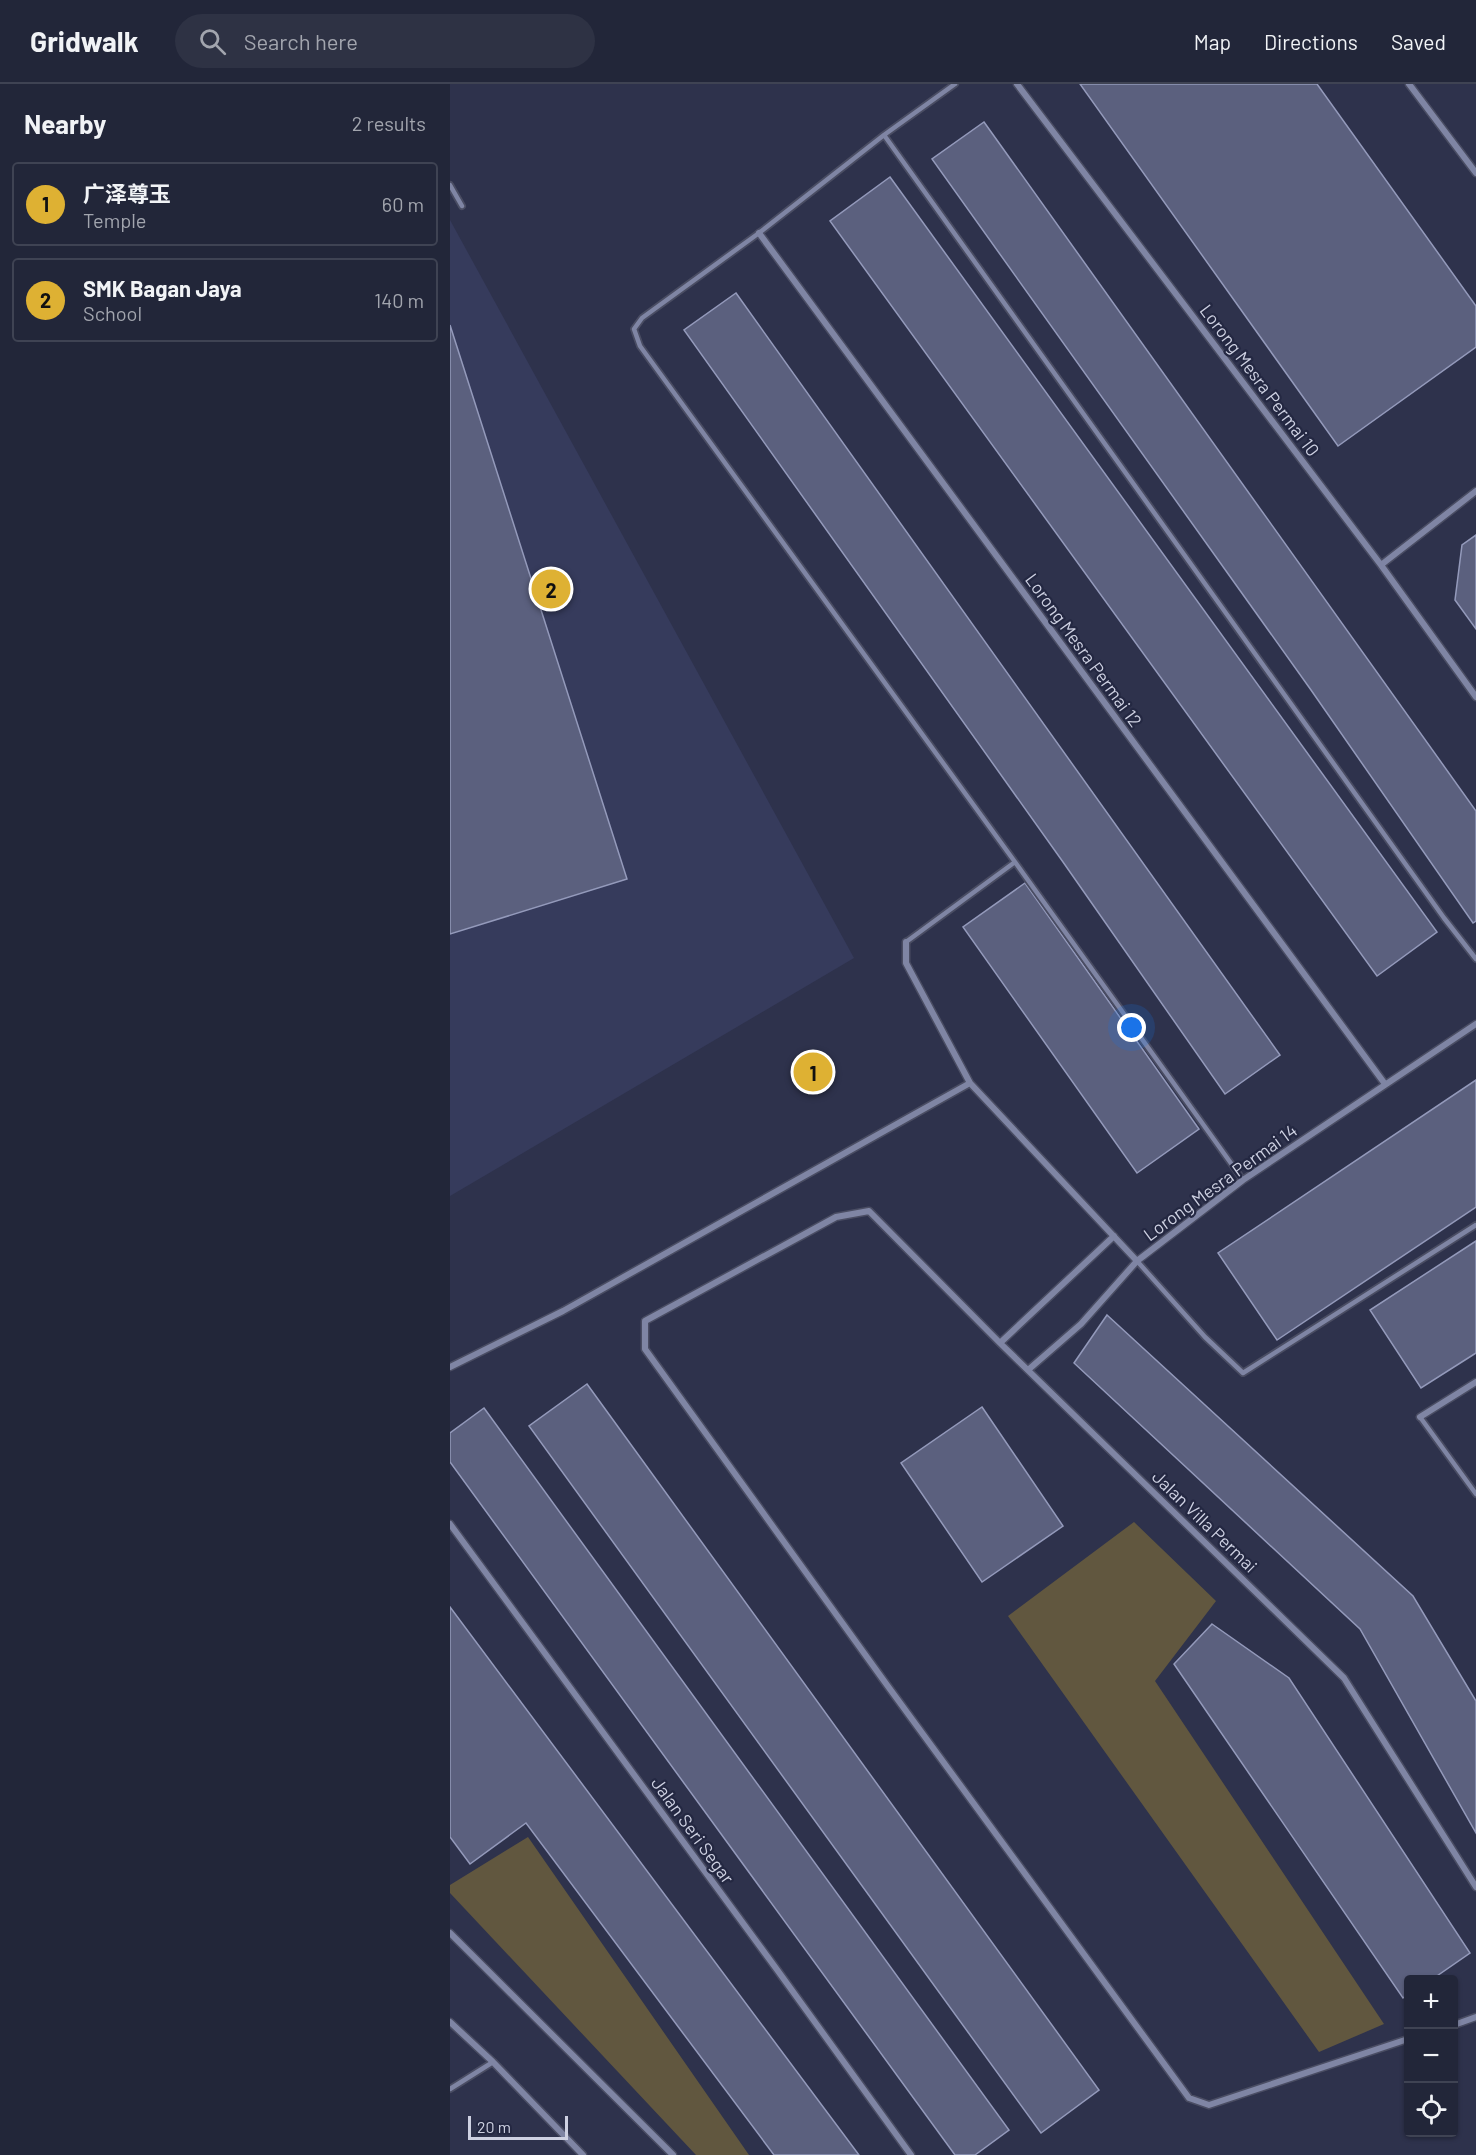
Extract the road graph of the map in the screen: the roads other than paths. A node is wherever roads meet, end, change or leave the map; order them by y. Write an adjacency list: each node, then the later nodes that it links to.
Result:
1 (955, 84): 4 (lane)
2 (1017, 84): 10 (street, Lorong Mesra Permai 10)
3 (1409, 84): 5 (street)
4 (884, 135): 8 (lane); 14 (lane)
5 (1476, 173)
6 (450, 186): 7 (lane)
7 (462, 206)
8 (759, 233): 12 (lane); 17 (street, Lorong Mesra Permai 12)
9 (1476, 491): 10 (street)
10 (1382, 565): 11 (street, Lorong Mesra Permai 10)
11 (1476, 697)
12 (1015, 862): 13 (lane); 18 (lane)
13 (906, 942): 16 (street, Lorong Mesra Permai 14)
14 (1476, 959)
15 (1476, 1024): 17 (street, Lorong Mesra Permai 14)
16 (970, 1083): 20 (street, Lorong Mesra Permai 14); 23 (street)
17 (1385, 1084): 18 (street, Lorong Mesra Permai 14)
18 (1243, 1180): 21 (street, Lorong Mesra Permai 14)
19 (1476, 1225): 21 (lane)
20 (1114, 1236): 21 (street, Lorong Mesra Permai 14); 22 (street)
21 (1137, 1261): 24 (street)
22 (1000, 1343): 24 (street, Jalan Villa Permai); 34 (street, Jalan Villa Permai)
23 (450, 1367)
24 (1028, 1370): 29 (street, Jalan Villa Permai)
25 (1476, 1382): 26 (street)
26 (1420, 1417): 27 (lane)
27 (1476, 1494)
28 (450, 1524): 40 (street, Jalan Seri Segar)
29 (1476, 1887)
30 (450, 1933): 39 (street)
31 (1476, 2017): 33 (street)
32 (450, 2022): 35 (street)
33 (1458, 2024)
34 (1404, 2040)
35 (493, 2062): 36 (lane); 37 (street)
36 (450, 2089)
37 (581, 2153): 38 (street)
38 (572, 2155)
39 (673, 2155)
40 (911, 2155)

